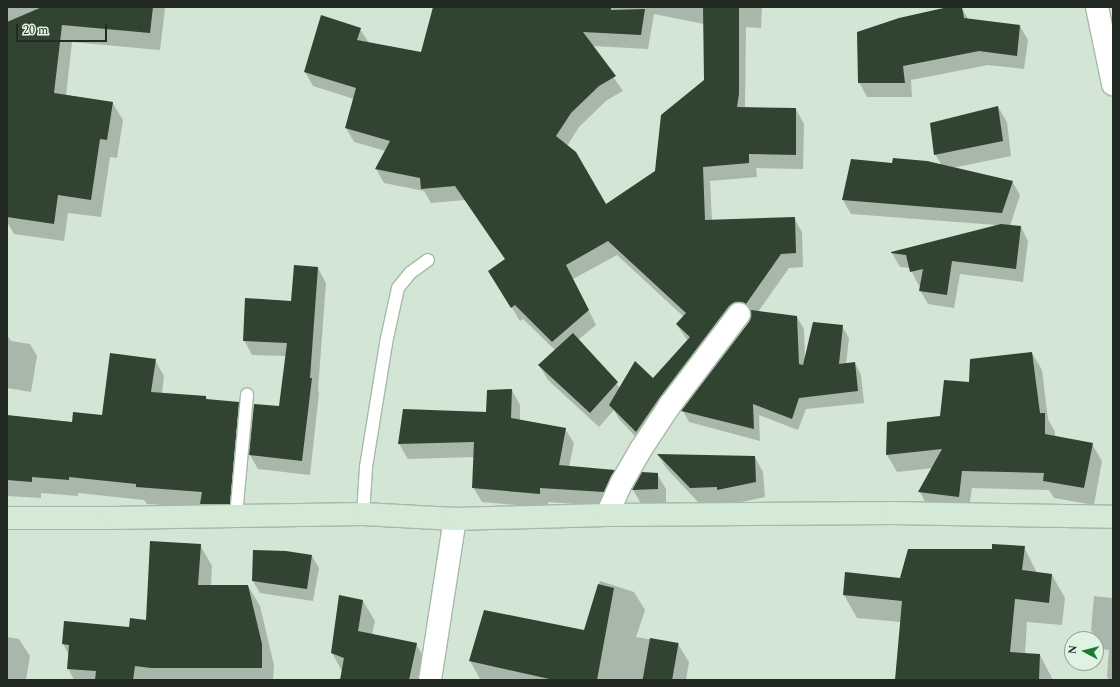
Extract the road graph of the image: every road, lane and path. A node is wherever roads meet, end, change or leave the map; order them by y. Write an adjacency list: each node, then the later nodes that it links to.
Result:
1 (1097, 7): 2 (street)
2 (1113, 84)
3 (428, 260): 6 (lane)
4 (740, 314): 7 (street)
5 (247, 394): 8 (lane)
6 (363, 514): 8 (main road); 11 (main road)
7 (607, 515): 9 (main road); 11 (main road)
8 (236, 516): 10 (main road)
9 (1113, 517)
10 (7, 518)
11 (455, 519): 12 (street)
12 (430, 680)

